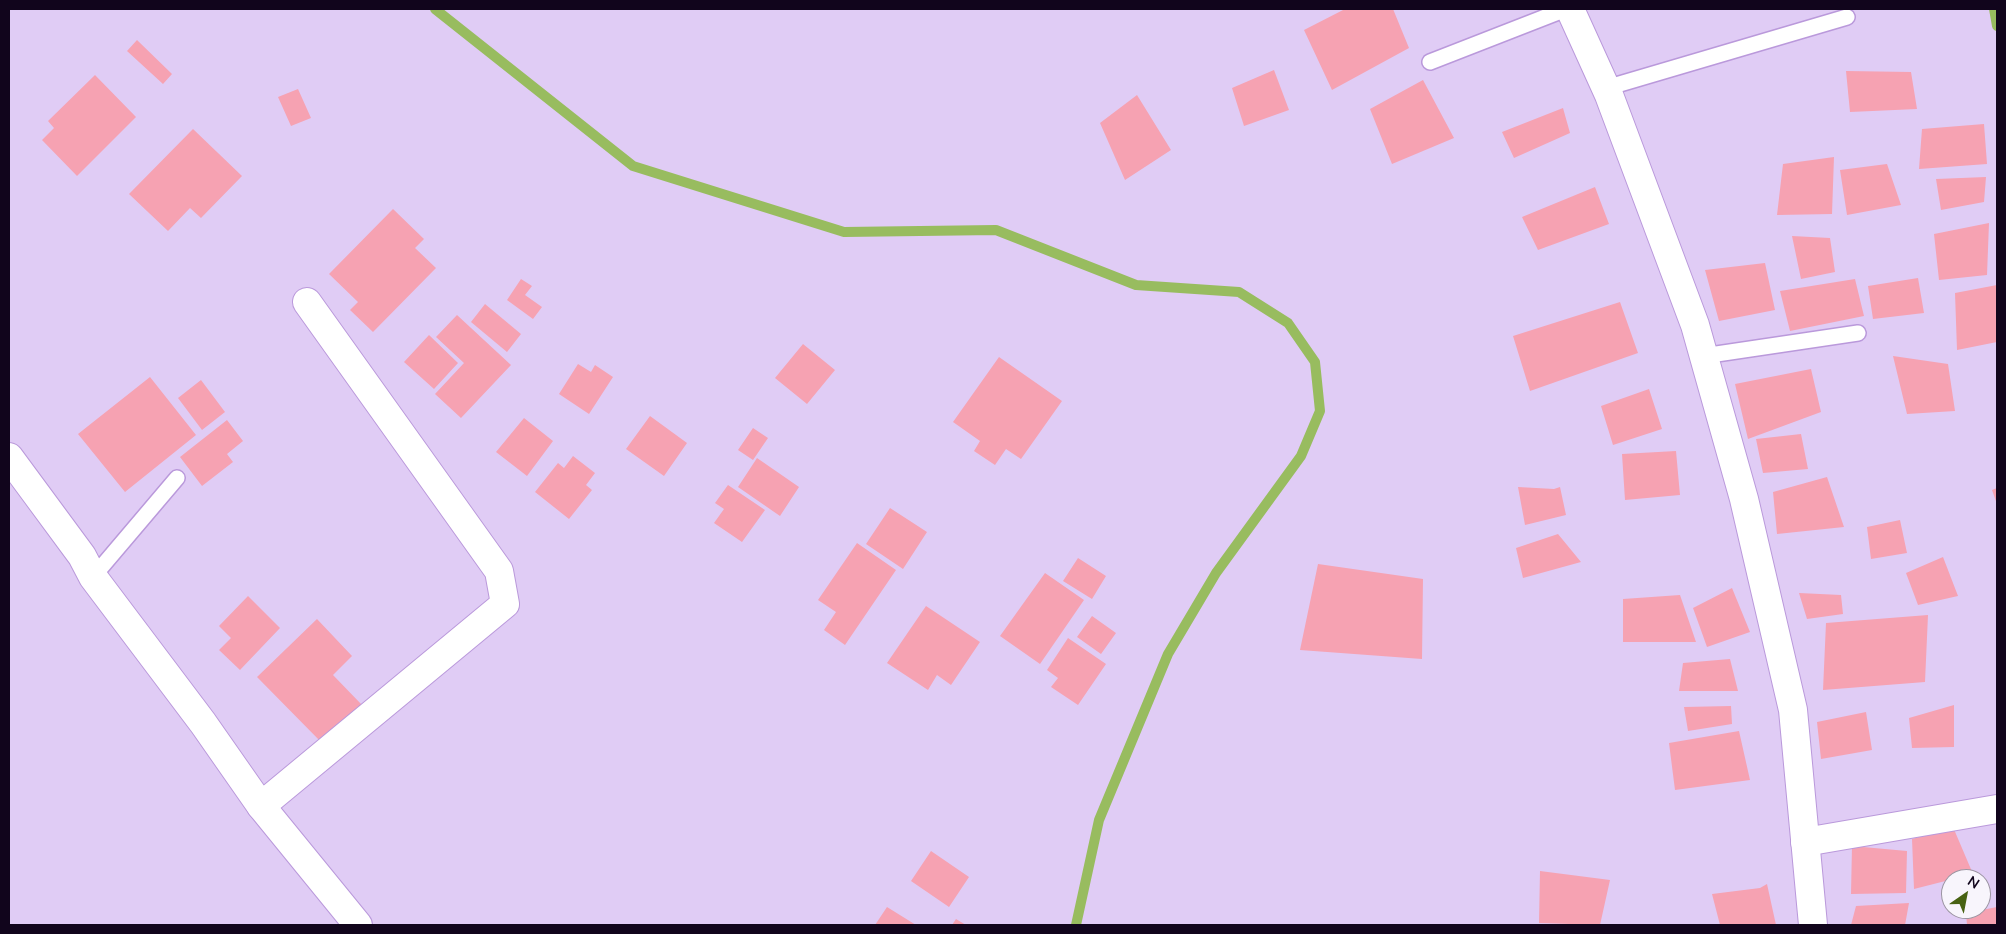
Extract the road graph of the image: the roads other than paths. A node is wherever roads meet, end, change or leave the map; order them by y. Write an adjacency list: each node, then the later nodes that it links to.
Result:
1 (1568, 9): 3 (lane); 4 (street)
2 (1847, 17): 4 (lane)
3 (1430, 62)
4 (1606, 88): 7 (street)
5 (307, 302): 11 (street)
6 (1858, 333): 7 (lane)
7 (1703, 356): 13 (street)
8 (9, 457): 10 (street)
9 (177, 478): 10 (lane)
10 (93, 577): 11 (street)
11 (261, 806): 14 (street)
12 (1997, 810): 13 (street)
13 (1805, 842): 15 (street)
14 (358, 925)
15 (1812, 925)

